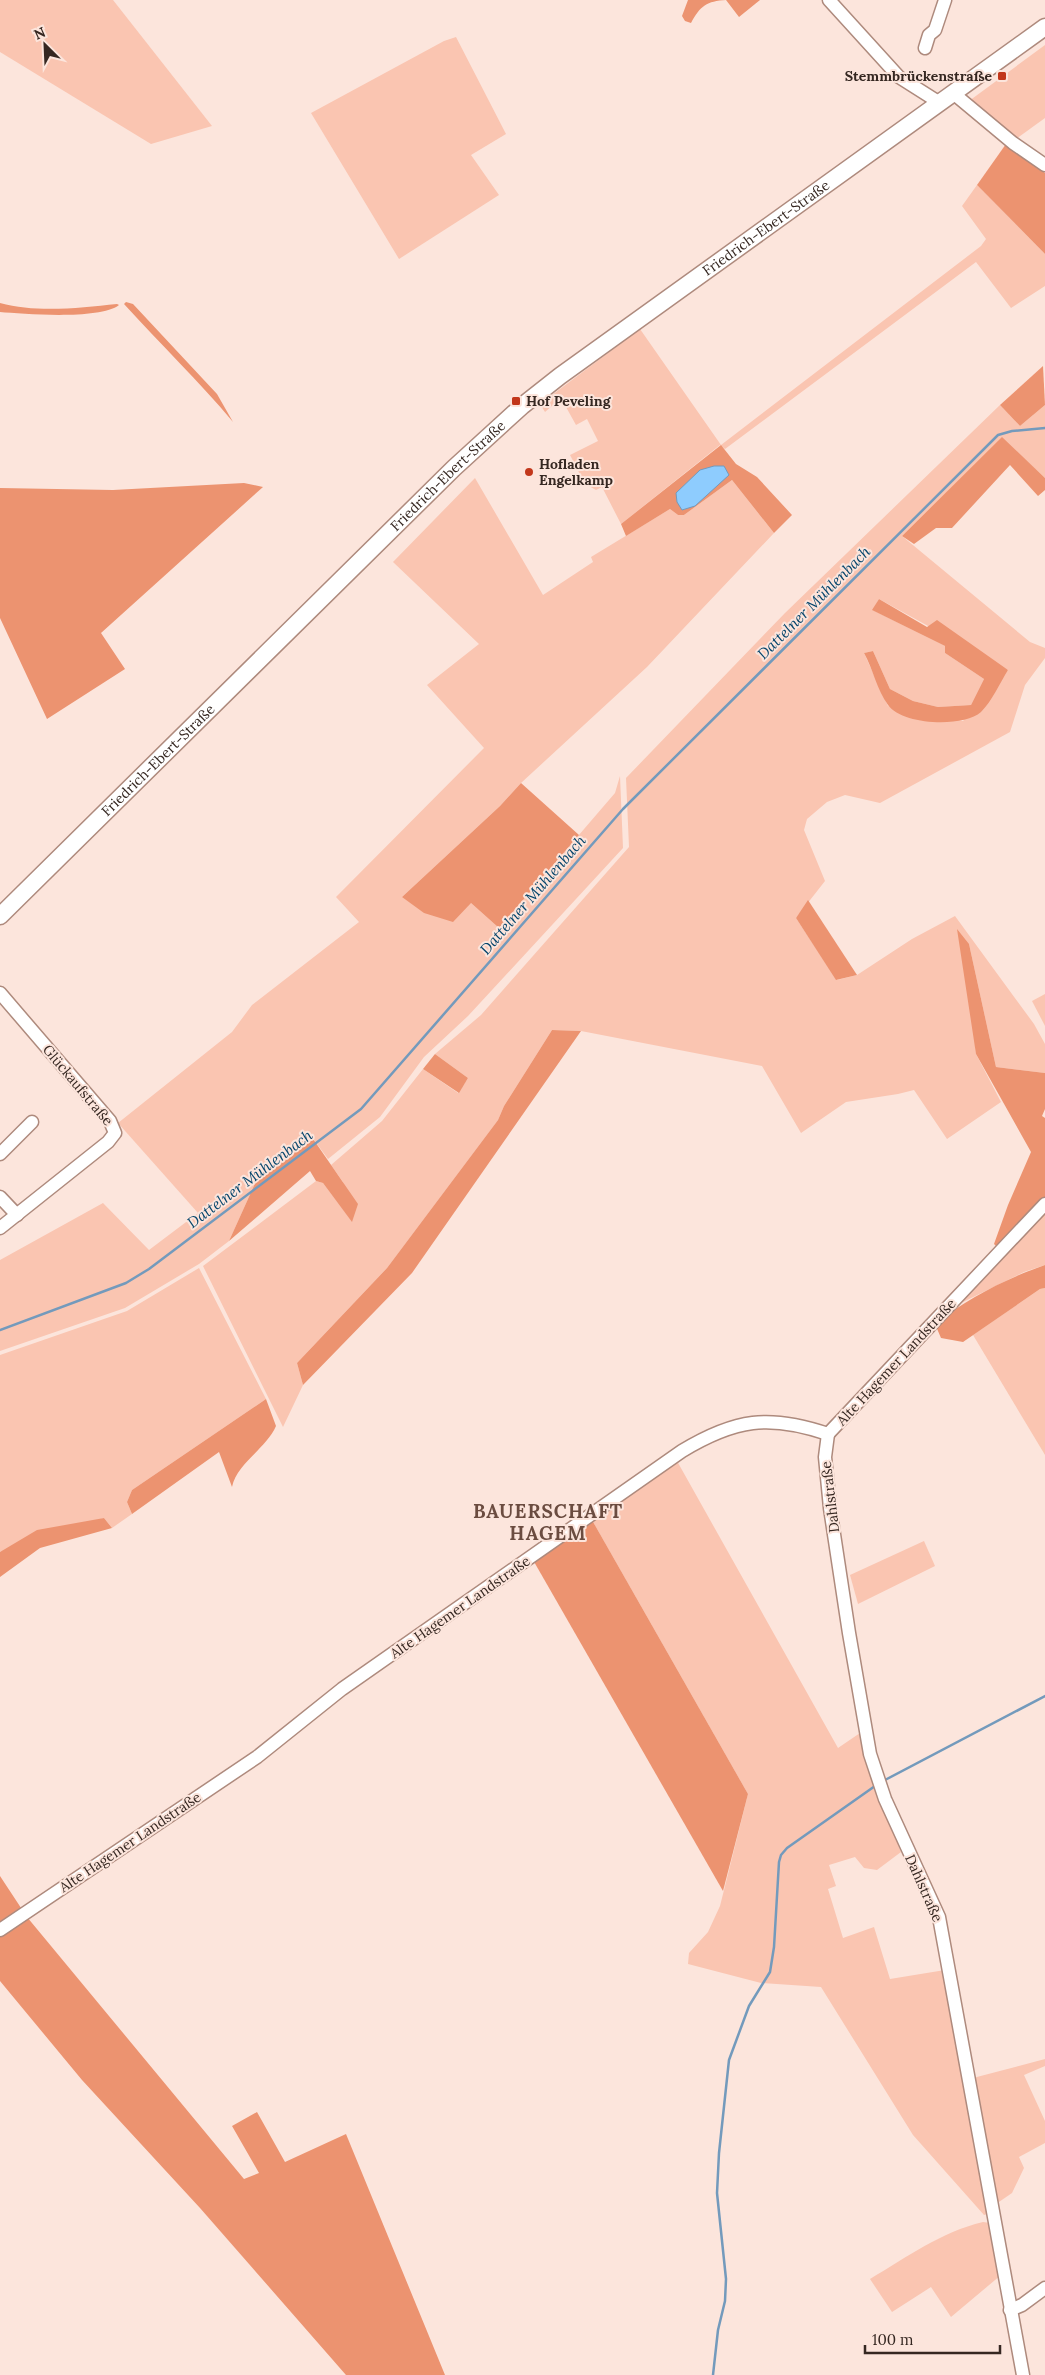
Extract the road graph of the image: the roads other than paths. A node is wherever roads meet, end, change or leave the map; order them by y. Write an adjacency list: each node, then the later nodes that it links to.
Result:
1 (829, 0): 5 (street)
2 (945, 0): 4 (street)
3 (1045, 27): 5 (main road, Friedrich-Ebert-Straße)
4 (925, 48)
5 (952, 99): 6 (street); 7 (main road, Friedrich-Ebert-Straße)
6 (1045, 165)
7 (0, 916)
8 (0, 993): 13 (street, Glückaufstraße)
9 (32, 1122): 10 (street)
10 (0, 1154)
11 (0, 1198): 13 (street)
12 (1045, 1204): 15 (street, Alte Hagemer Landstraße)
13 (16, 1215): 14 (street, Glückaufstraße)
14 (0, 1228)
15 (828, 1434): 16 (street, Alte Hagemer Landstraße); 18 (street, Dahlstraße)
16 (0, 1930)
17 (1045, 2288): 18 (street)
18 (1010, 2310): 19 (street, Dahlstraße)
19 (1023, 2375)

